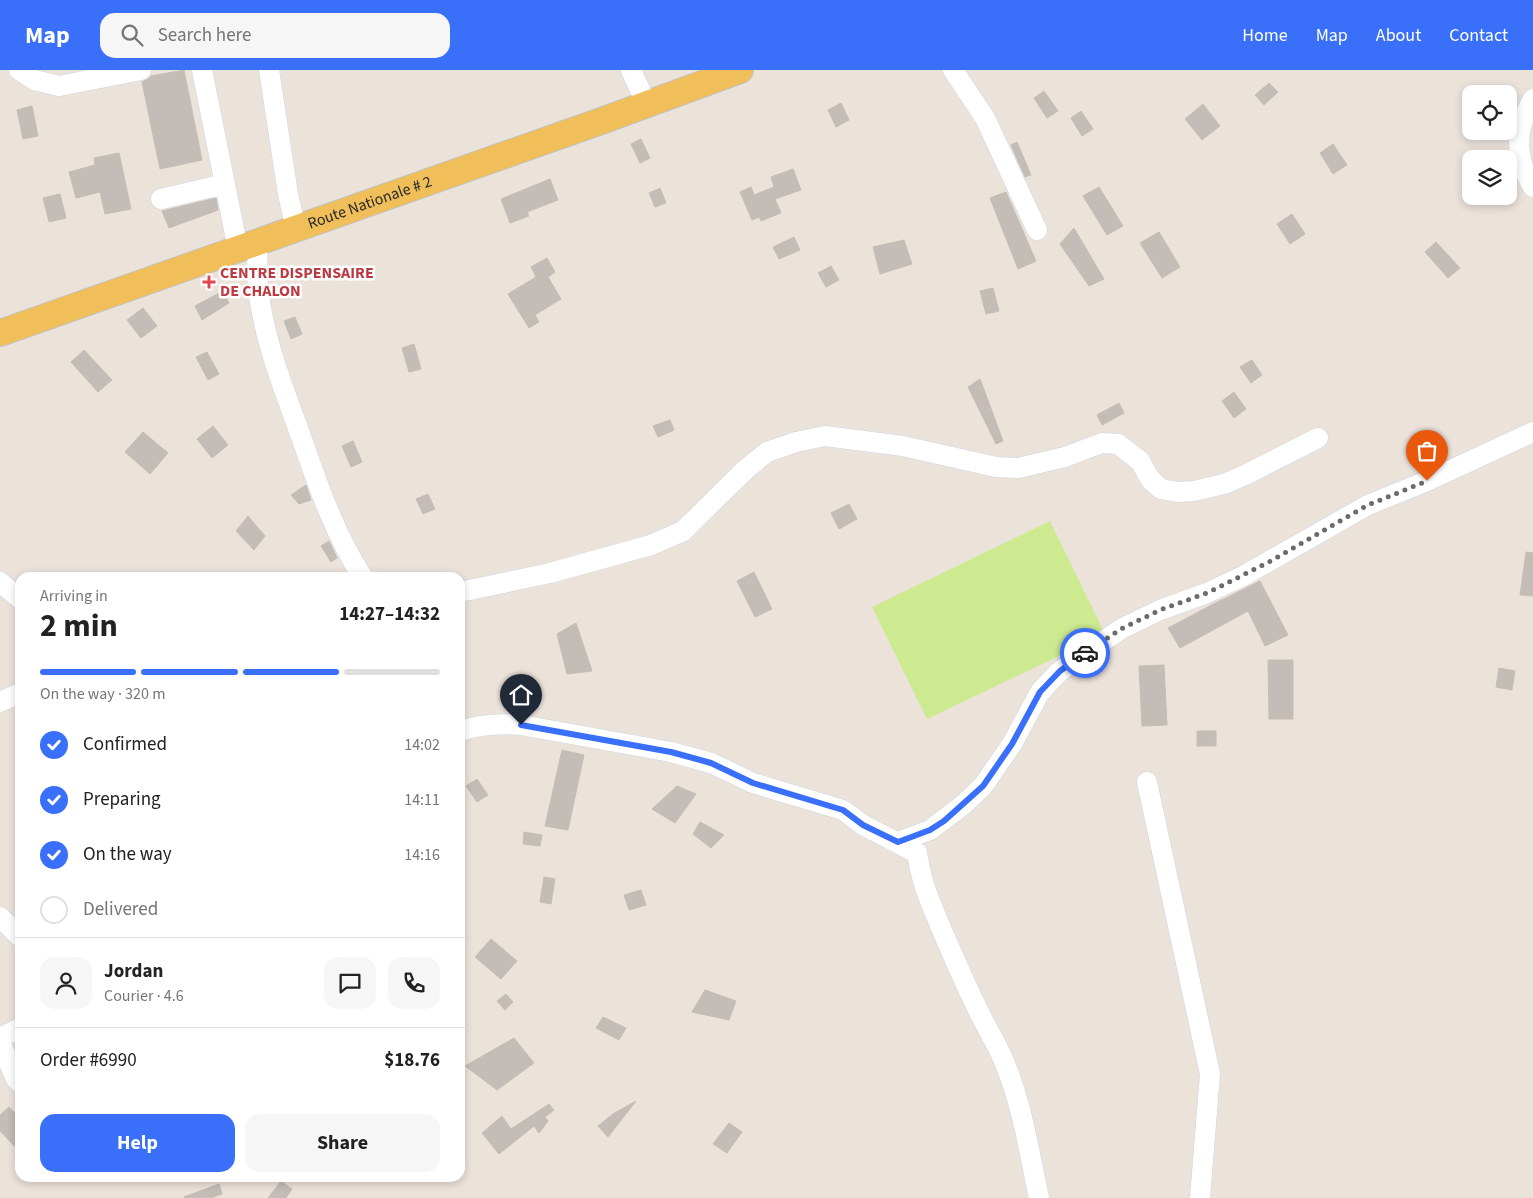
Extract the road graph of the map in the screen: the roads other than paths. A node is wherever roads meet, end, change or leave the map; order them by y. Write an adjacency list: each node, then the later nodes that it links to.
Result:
1 (19, 70): 2 (street)
2 (141, 70)
3 (202, 70): 10 (street)
4 (268, 70): 13 (street)
5 (631, 70): 9 (street)
6 (740, 70): 9 (main road, Route Nationale # 2)
7 (953, 70): 14 (street)
8 (1533, 98): 11 (street)
9 (647, 105): 13 (main road, Route Nationale # 2)
10 (225, 184): 12 (street); 15 (street)
11 (1533, 187)
12 (162, 199)
13 (296, 229): 15 (main road, Route Nationale # 2)
14 (1038, 230)
15 (248, 246): 16 (main road, Route Nationale # 2); 19 (street)
16 (0, 333)
17 (1533, 432): 27 (street)
18 (1318, 438): 21 (street)
19 (359, 572)
20 (0, 582): 22 (street)
21 (465, 591)
22 (15, 595)
23 (15, 695): 24 (street)
24 (0, 702)
25 (465, 730): 27 (street)
26 (1146, 782): 35 (street)
27 (898, 842): 34 (street)
28 (0, 917): 29 (street)
29 (15, 932)
30 (15, 1030): 31 (street)
31 (0, 1038)
32 (0, 1042): 33 (street)
33 (15, 1077)
34 (1039, 1198)
35 (1200, 1198)

